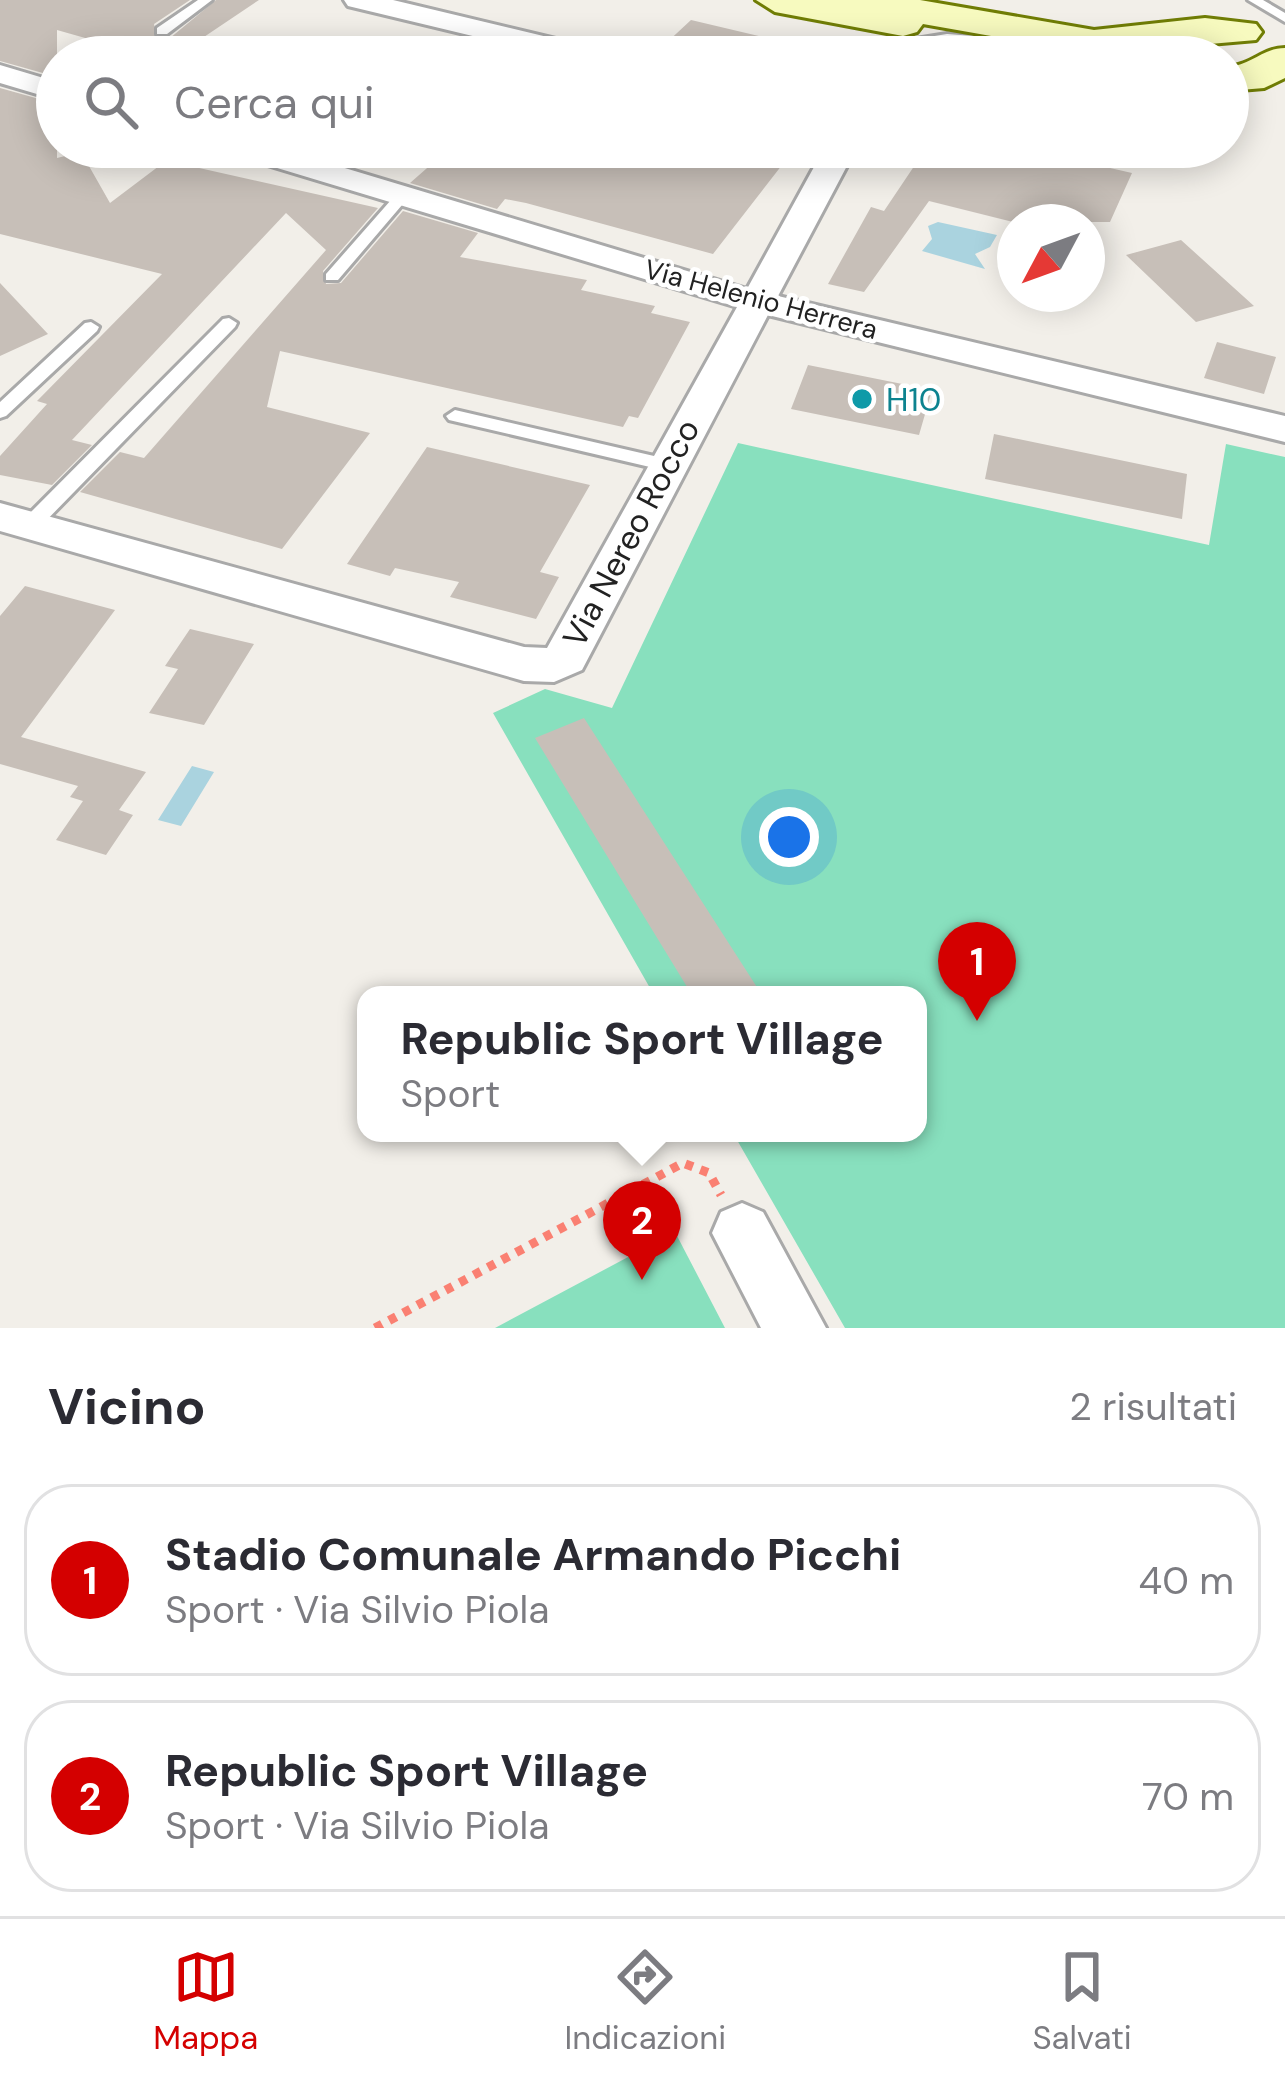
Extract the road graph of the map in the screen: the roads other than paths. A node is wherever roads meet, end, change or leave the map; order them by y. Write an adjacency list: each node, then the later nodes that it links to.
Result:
1 (206, 0): 8 (lane)
2 (358, 0): 9 (street)
3 (765, 0): 10 (street)
4 (775, 0): 11 (main road)
5 (862, 0): 12 (main road)
6 (1248, 16): 7 (main road); 14 (main road)
7 (1175, 25): 13 (main road)
8 (162, 31)
9 (508, 36)
10 (880, 36)
11 (975, 36)
12 (1058, 36)
13 (1121, 36)
14 (1284, 58): 15 (main road)
15 (1249, 72)
16 (0, 74): 17 (street)
17 (36, 85)
18 (313, 168): 20 (street, Via Helenio Herrera)
19 (831, 168): 22 (street, Via Nereo Rocco)
20 (404, 195): 21 (lane); 22 (street, Via Helenio Herrera)
21 (332, 277)
22 (758, 302): 27 (street, Via Helenio Herrera); 28 (street, Via Nereo Rocco)
23 (229, 322): 29 (lane)
24 (91, 327): 25 (lane)
25 (0, 412)
26 (454, 416): 28 (lane)
27 (1285, 429)
28 (667, 465): 29 (street, Via Nereo Rocco)
29 (15, 522)
30 (742, 1233): 31 (street)
31 (795, 1328)

